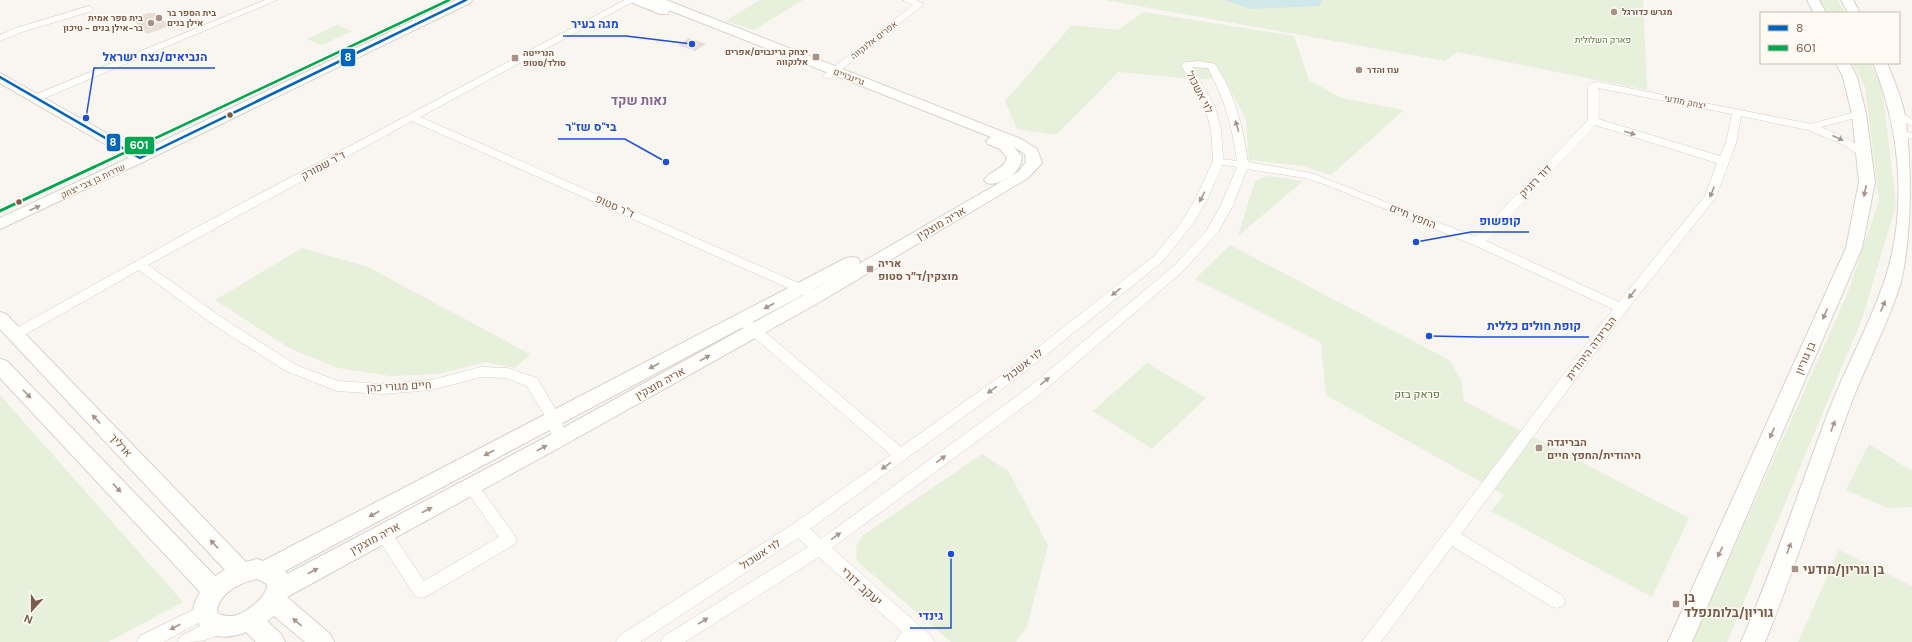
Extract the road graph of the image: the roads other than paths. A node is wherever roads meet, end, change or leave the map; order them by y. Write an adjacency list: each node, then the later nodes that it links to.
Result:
1 (273, 0): 18 (street)
2 (449, 0): 26 (street, שדרות בן צבי יצחק)
3 (466, 0): 26 (street, שדרות בן צבי יצחק)
4 (632, 0): 21 (street, ד"ר שמורק)
5 (637, 0): 16 (street, גרינבויים)
6 (655, 0): 16 (street, גרינבויים)
7 (907, 0): 16 (street, אפרים אלנקווה)
8 (1813, 0): 11 (street)
9 (1847, 0): 12 (street)
10 (89, 8): 13 (street)
11 (1819, 12)
12 (1853, 12)
13 (0, 38)
14 (1844, 64): 20 (street, בן גוריון)
15 (1880, 64): 24 (street)
16 (831, 73): 27 (street, גרינבויים); 30 (street, גרינבויים)
17 (0, 77): 18 (street)
18 (36, 98): 26 (street)
19 (1738, 113): 22 (street, יצחק מודעי); 23 (street, יצחק מודעי); 29 (street, הבריגדה היהודית)
20 (1859, 114): 23 (street, יצחק מודעי); 25 (street, בן גוריון)
21 (413, 118): 35 (street, ד"ר שמורק); 36 (street, ד"ר סטופ)
22 (1593, 121): 29 (street, one-way to 29); 34 (street, דוד רזניק)
23 (1811, 127): 25 (street, יצחק מודעי, one-way to 25)
24 (1906, 132): 66 (street, one-way to 24)
25 (1863, 153): 65 (street, בן גוריון, one-way to 65)
26 (135, 155): 32 (street, שדרות בן צבי יצחק); 33 (street, שדרות בן צבי יצחק, one-way to 26)
27 (1015, 157): 36 (street, אריה מוצקין)
28 (1218, 161): 31 (street, החפץ חיים); 31 (street, לוי אשכול, one-way to 28); 44 (street, לוי אשכול, one-way to 44)
29 (1723, 161): 37 (street, הבריגדה היהודית, one-way to 37)
30 (1034, 163): 36 (street, אריה מוצקין)
31 (1243, 164): 34 (street, החפץ חיים); 49 (street, לוי אשכול, one-way to 31)
32 (0, 211)
33 (0, 224)
34 (1478, 242): 37 (street, החפץ חיים)
35 (139, 264): 40 (street, ד"ר שמורק); 42 (street, חיים מגורי כהן)
36 (809, 292): 39 (street, אריה מוצקין)
37 (1621, 308): 48 (street, הבריגדה היהודית)
38 (0, 318): 40 (street, ארליך)
39 (749, 325): 42 (street, אריה מוצקין, one-way to 42); 43 (street, אריה מוצקין, one-way to 39); 44 (street)
40 (16, 334): 51 (street, ארליך, one-way to 40)
41 (0, 366): 52 (street, one-way to 52)
42 (554, 419): 43 (street, חיים מגורי כהן); 50 (street, אריה מוצקין, one-way to 50)
43 (559, 439): 45 (street, אריה מוצקין, one-way to 43)
44 (901, 455): 46 (street, לוי אשכול, one-way to 46)
45 (471, 486): 47 (street, אריה מוצקין, one-way to 45); 47 (street)
46 (799, 529): 49 (street, יעקב דורי); 62 (street, לוי אשכול)
47 (383, 534): 53 (street, אריה מוצקין, one-way to 47)
48 (1450, 536): 54 (street); 64 (street, הבריגדה היהודית)
49 (820, 548): 57 (street, יעקב דורי); 63 (street, לוי אשכול, one-way to 49)
50 (267, 570): 51 (street); 53 (street)
51 (241, 572): 52 (street)
52 (214, 591): 55 (street)
53 (276, 596): 56 (street); 61 (street, one-way to 53)
54 (1557, 600)
55 (210, 618): 56 (street); 58 (street, one-way to 58); 59 (street)
56 (250, 621): 60 (street)
57 (914, 639)
58 (146, 642)
59 (187, 642)
60 (273, 642)
61 (322, 642)
62 (625, 642)
63 (670, 642)
64 (1371, 642)
65 (1680, 642)
66 (1754, 642)

